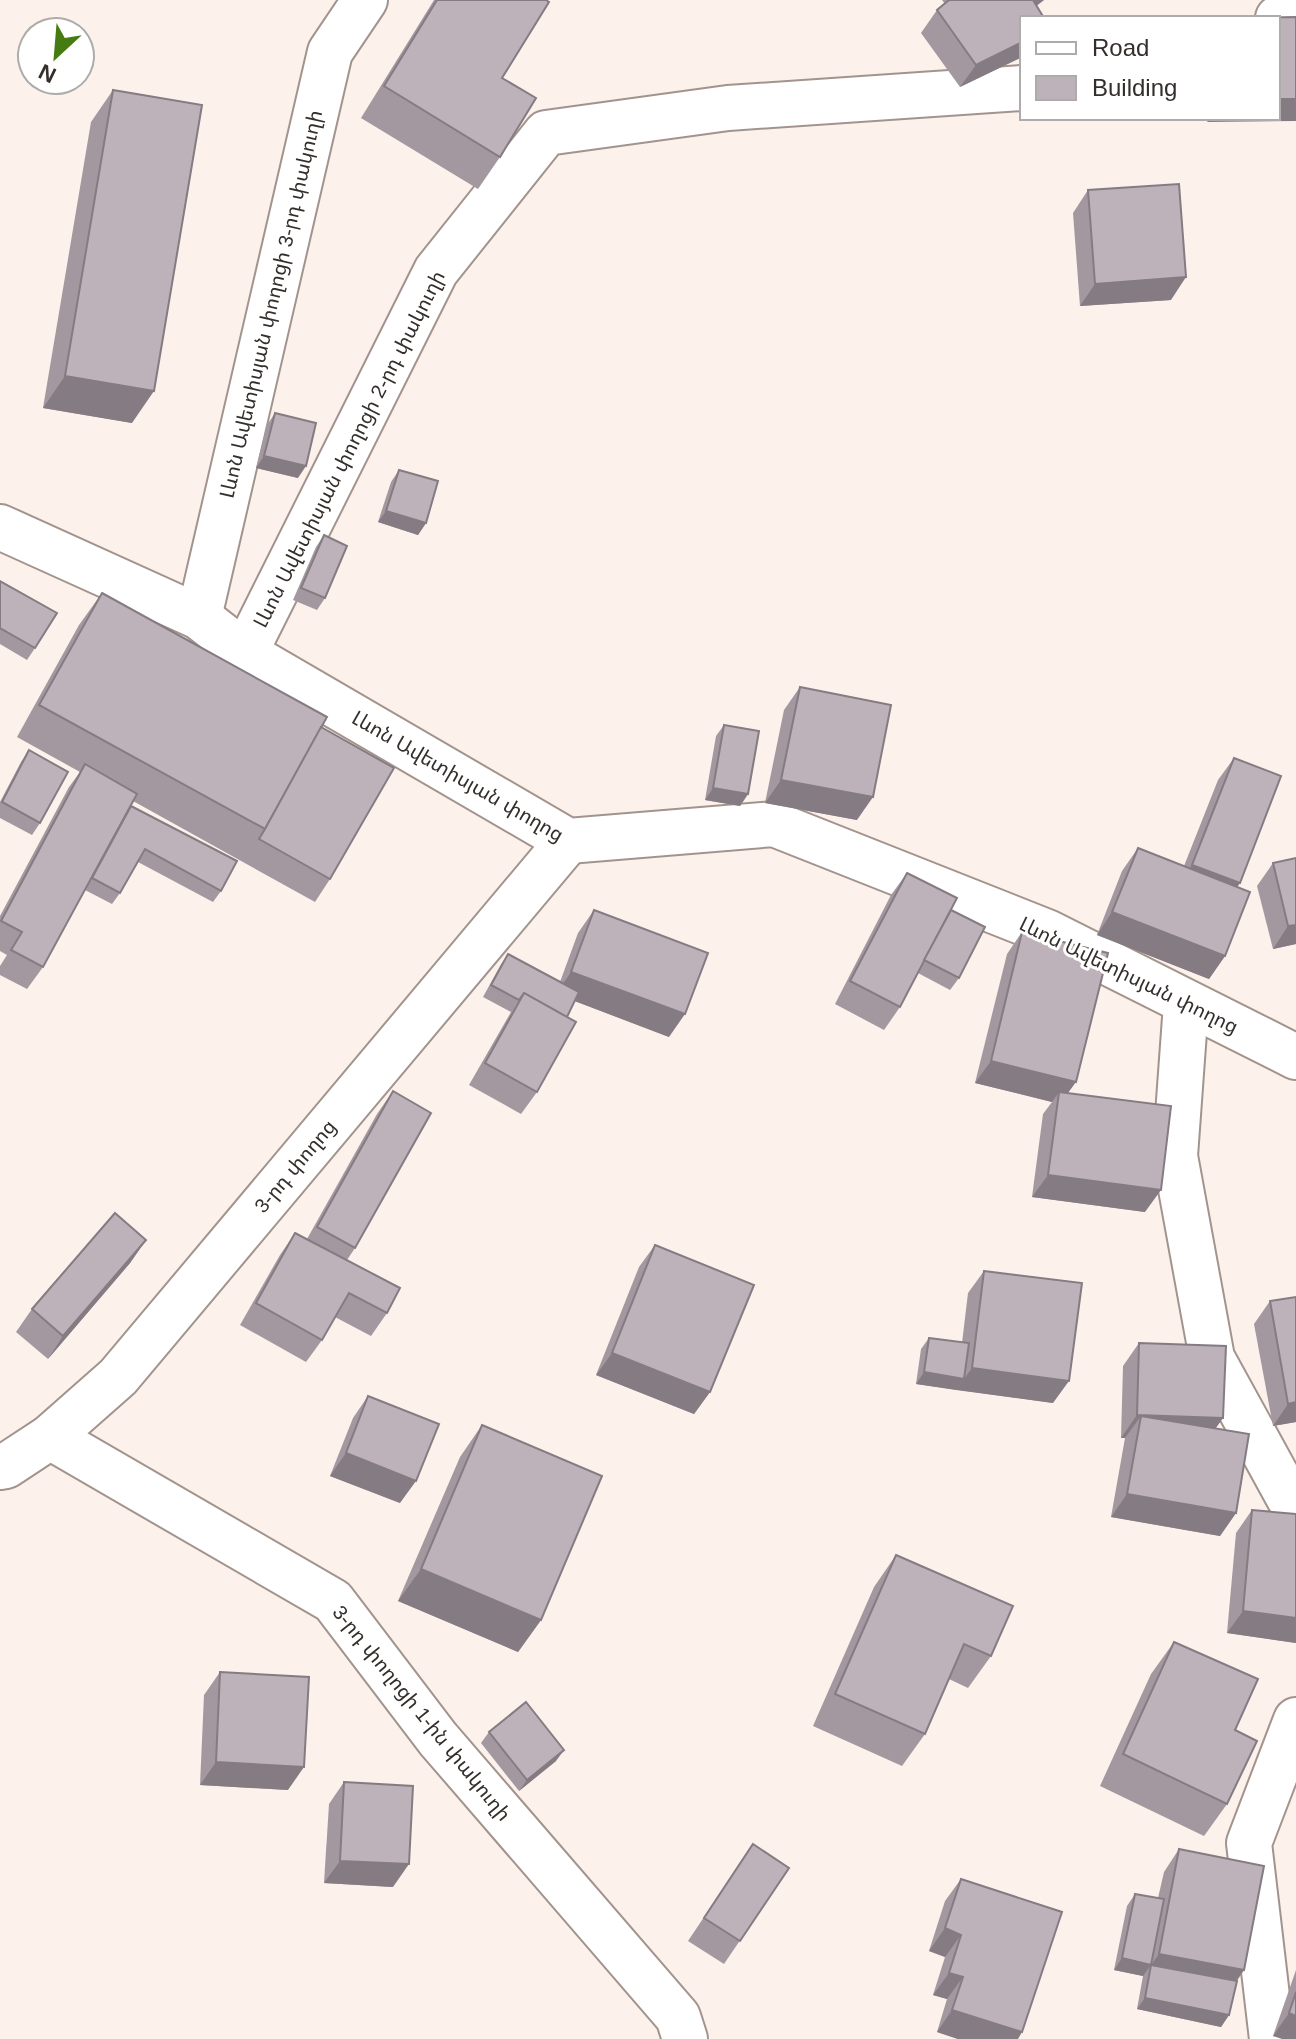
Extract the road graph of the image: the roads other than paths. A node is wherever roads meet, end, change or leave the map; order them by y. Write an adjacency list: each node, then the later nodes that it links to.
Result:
1 (330, 0): 3 (street)
2 (365, 0): 3 (street, Լևոն Ավետիսյան փողոցի 3-րդ փակուղի)
3 (330, 52): 6 (street, Լևոն Ավետիսյան փողոցի 3-րդ փակուղի)
4 (1020, 88): 7 (street, Լևոն Ավետիսյան փողոցի 2-րդ փակուղի)
5 (0, 527): 6 (street, Լևոն Ավետիսյան փողոց)
6 (199, 617): 7 (street, Լևոն Ավետիսյան փողոց)
7 (245, 653): 8 (street, Լևոն Ավետիսյան փողոց)
8 (568, 841): 9 (street, Լևոն Ավետիսյան փողոց); 11 (street, 3-րդ փողոց)
9 (1186, 1004): 10 (street, Լևոն Ավետիսյան փողոց); 13 (street)
10 (1296, 1057)
11 (50, 1437): 12 (street, 3-րդ փողոց); 15 (street, 3-րդ փողոցի 1-ին փակուղի)
12 (0, 1467)
13 (1296, 1511)
14 (1296, 1720): 16 (street)
15 (685, 2039)
16 (1272, 2039)

